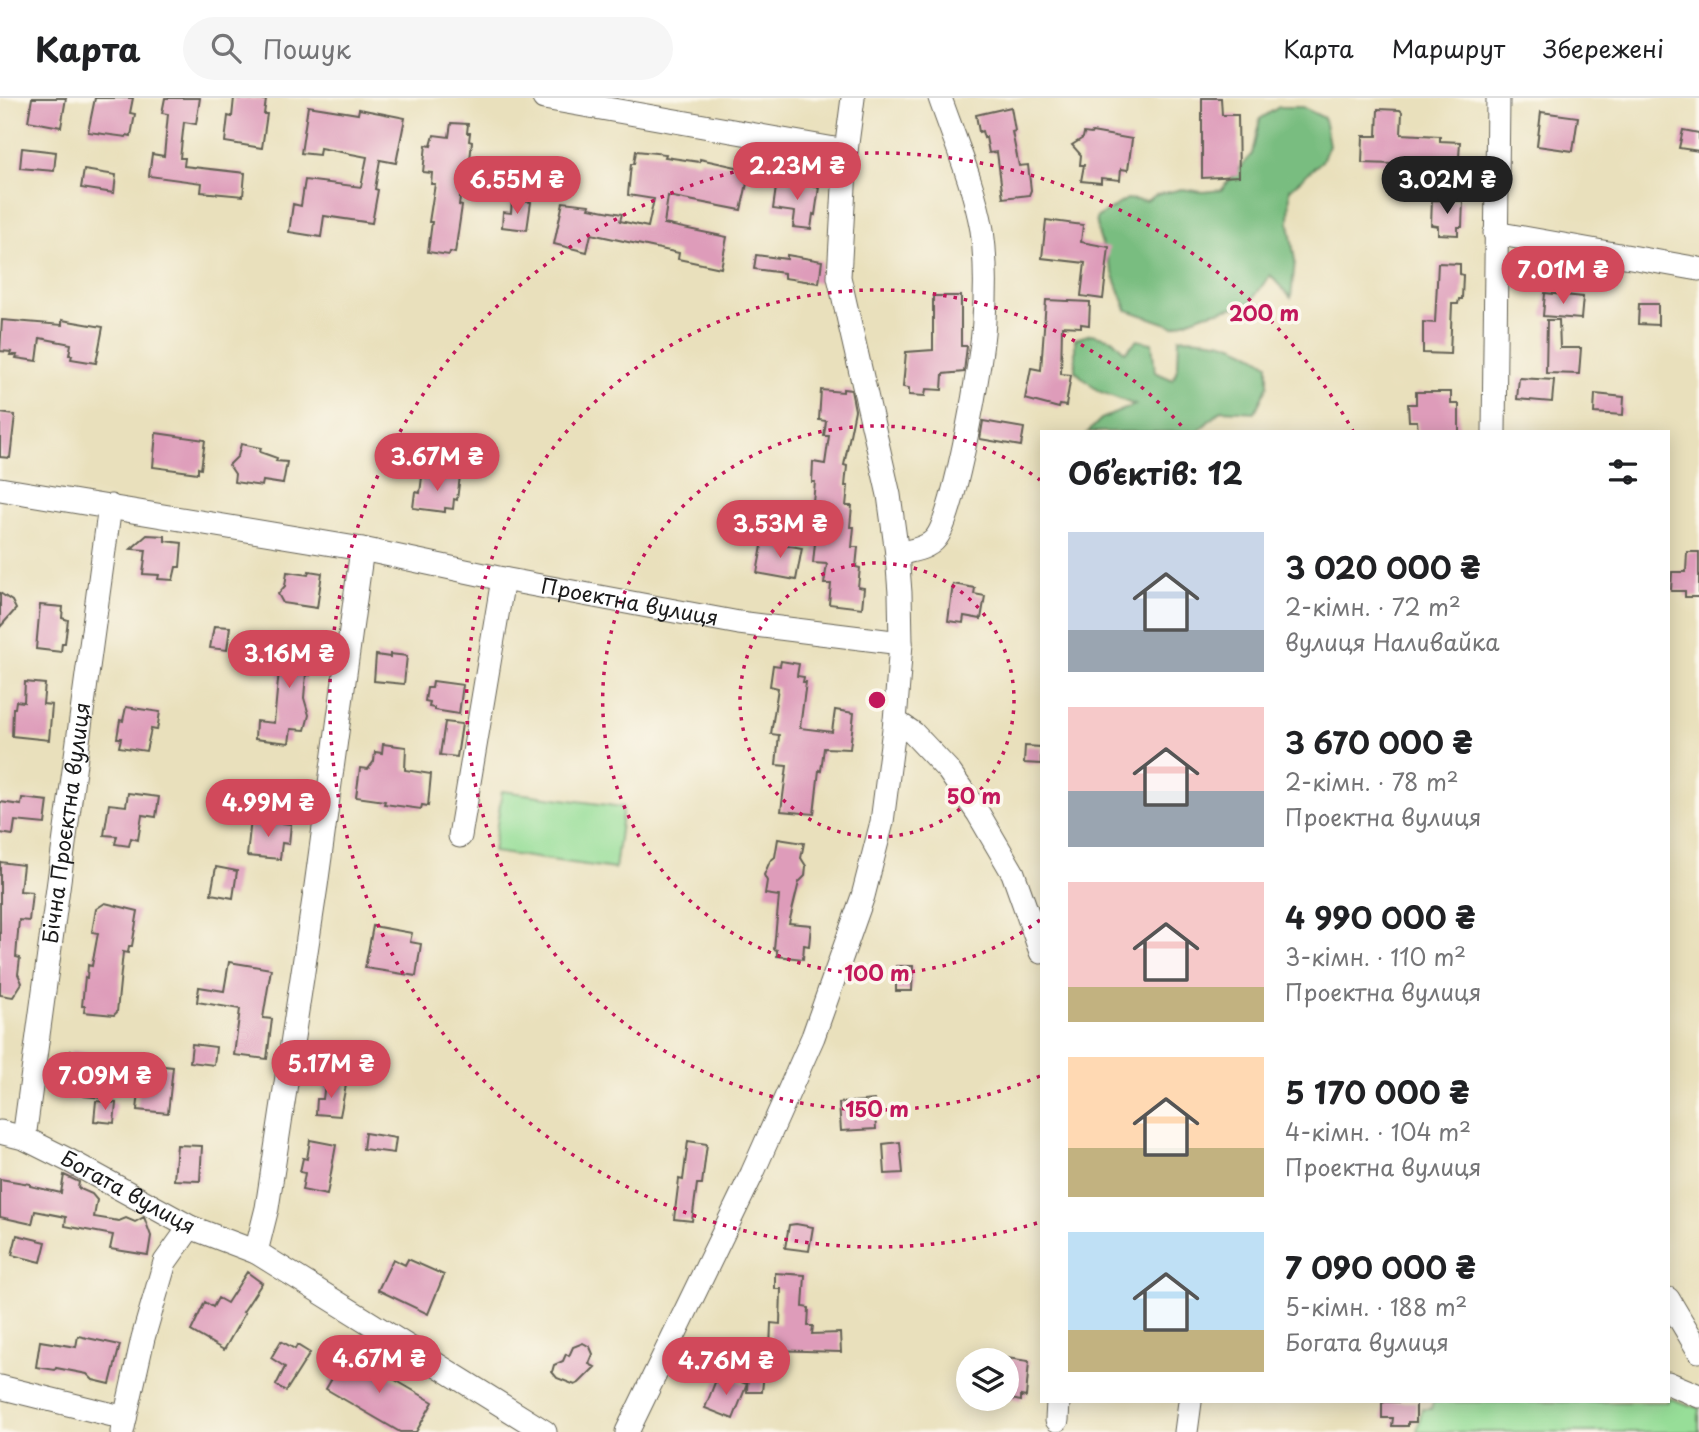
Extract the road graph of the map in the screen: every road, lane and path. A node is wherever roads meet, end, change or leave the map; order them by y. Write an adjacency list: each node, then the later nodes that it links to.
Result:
1 (544, 98): 5 (street)
2 (853, 98): 5 (street)
3 (940, 98): 12 (street)
4 (1498, 98): 6 (street)
5 (846, 151): 12 (street)
6 (1495, 233): 7 (street); 8 (street)
7 (1699, 269)
8 (1493, 430)
9 (0, 489): 10 (street, Проектна вулиця)
10 (110, 506): 11 (street, Проектна вулиця); 19 (street, Бічна Проєктна вулиця)
11 (362, 549): 13 (street, Проектна вулиця); 21 (street)
12 (897, 554): 14 (street)
13 (503, 579): 14 (street, Проектна вулиця); 16 (street)
14 (901, 643): 15 (street)
15 (895, 721): 17 (street); 30 (street)
16 (460, 836)
17 (1040, 949)
18 (0, 1132): 19 (street, Богата вулиця)
19 (24, 1138): 20 (street, Богата вулиця)
20 (190, 1227): 21 (street, Богата вулиця); 28 (street)
21 (256, 1252): 29 (street, Богата вулиця)
22 (1670, 1301): 23 (street)
23 (1699, 1351)
24 (1670, 1384): 26 (street)
25 (0, 1387): 28 (street)
26 (1699, 1396)
27 (1190, 1403): 31 (street)
28 (124, 1425)
29 (545, 1432)
30 (627, 1432)
31 (1186, 1432)

